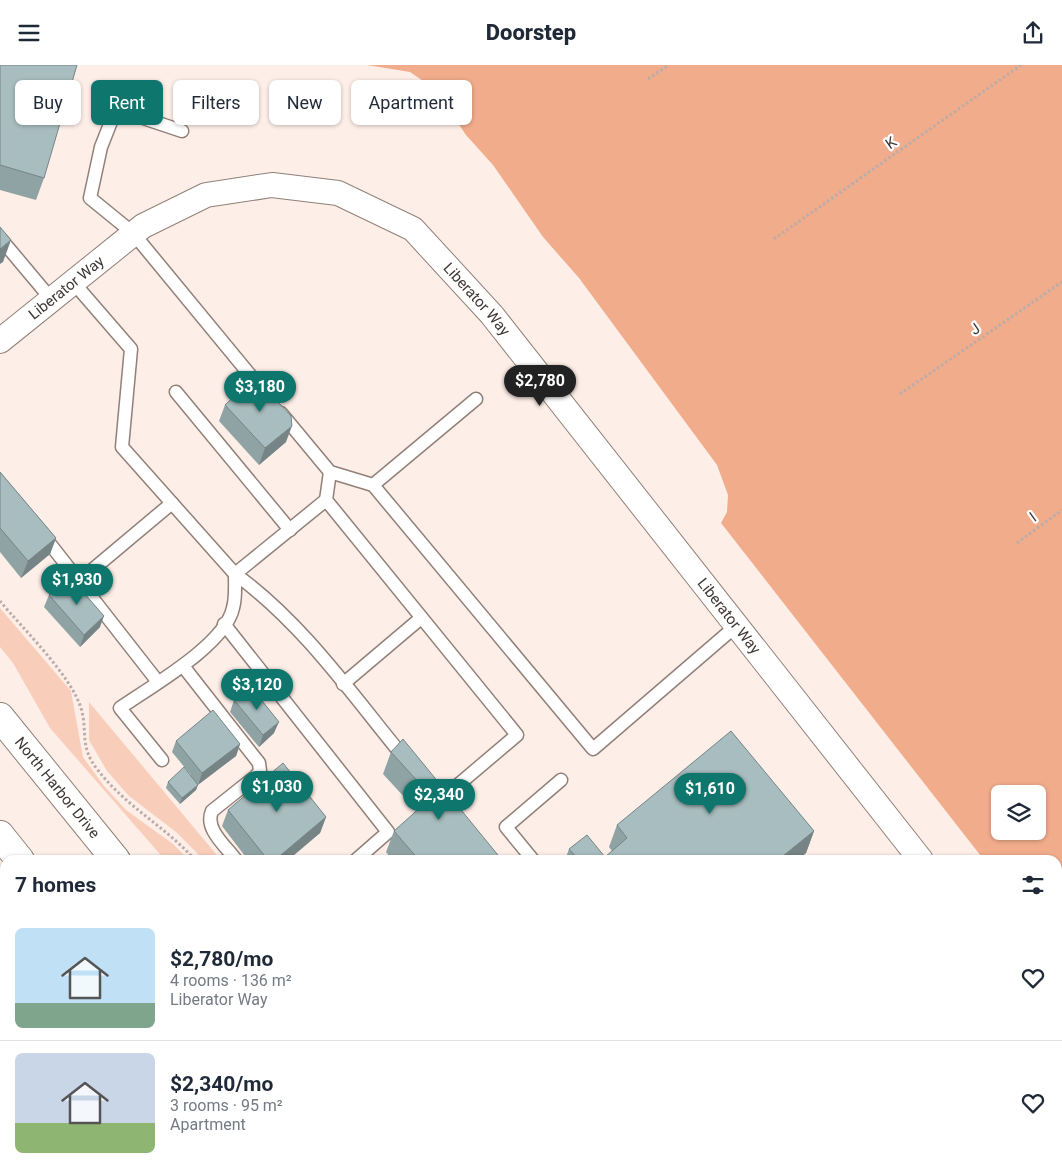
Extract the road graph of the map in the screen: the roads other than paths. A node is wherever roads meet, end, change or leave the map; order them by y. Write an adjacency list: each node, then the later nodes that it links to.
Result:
1 (182, 131): 2 (lane)
2 (133, 233): 4 (street, Liberator Way); 9 (lane); 19 (street, Liberator Way)
3 (0, 238): 5 (lane)
4 (73, 282): 5 (street, Liberator Way); 12 (lane)
5 (52, 300): 6 (street, Liberator Way)
6 (0, 341)
7 (176, 392): 14 (lane)
8 (476, 399): 10 (lane)
9 (330, 472): 10 (lane); 11 (lane)
10 (373, 485): 19 (lane)
11 (326, 500): 14 (lane); 17 (lane)
12 (172, 503): 15 (lane); 16 (lane)
13 (36, 526): 16 (lane)
14 (290, 529): 15 (lane)
15 (235, 574): 18 (lane); 22 (lane)
16 (79, 581): 21 (lane)
17 (421, 618): 22 (lane); 27 (lane)
18 (224, 624): 20 (lane); 32 (lane)
19 (736, 626): 34 (street, Liberator Way)
20 (183, 665): 21 (lane); 31 (lane)
21 (158, 682): 24 (lane)
22 (343, 684): 25 (lane)
23 (0, 717): 30 (main road, North Harbor Drive)
24 (162, 760)
25 (415, 772)
26 (561, 779): 33 (lane)
27 (427, 787)
28 (0, 835): 29 (main road)
29 (16, 855)
30 (112, 855)
31 (232, 855)
32 (362, 855)
33 (529, 855)
34 (917, 855)

